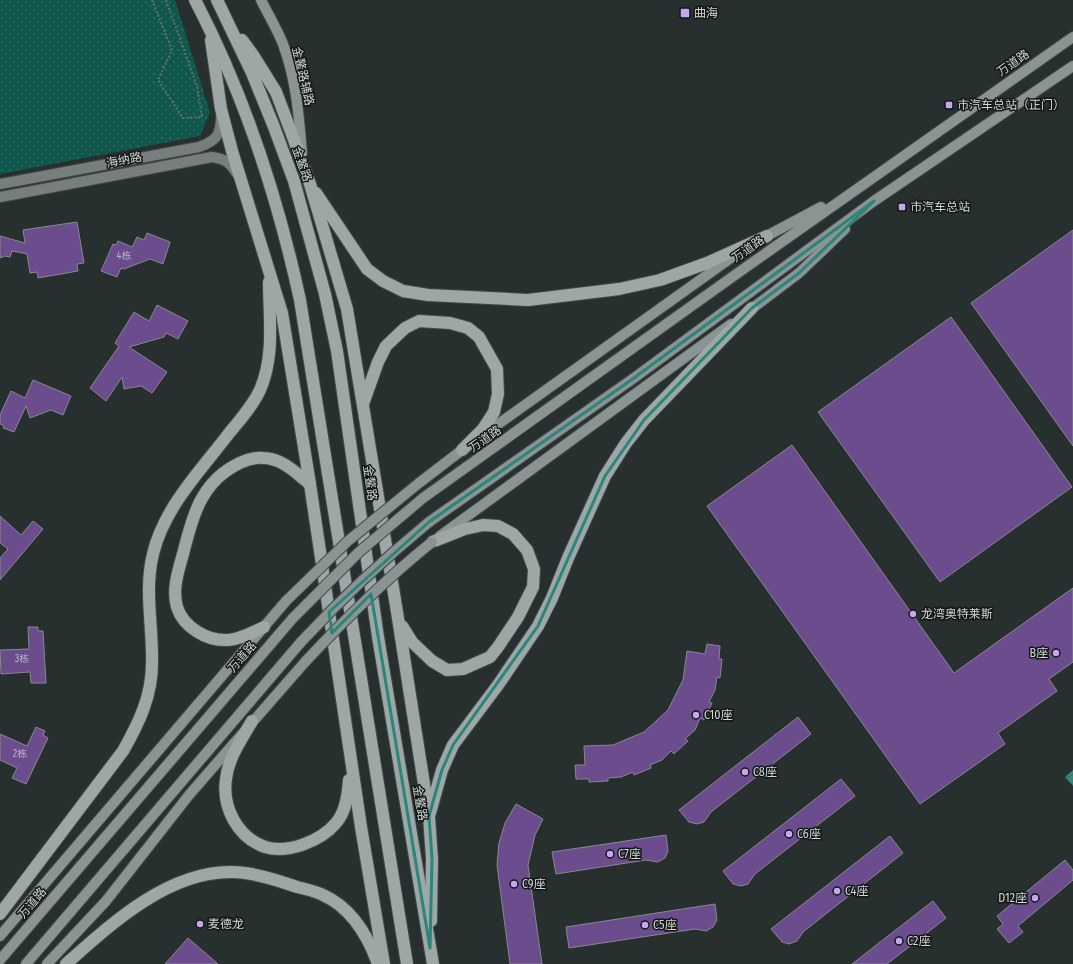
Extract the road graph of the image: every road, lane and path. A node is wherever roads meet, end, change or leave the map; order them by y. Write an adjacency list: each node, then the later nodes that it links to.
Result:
1 (152, 0): 2 (path)
2 (166, 0)
3 (195, 0): 7 (highway)
4 (217, 0): 6 (highway)
5 (261, 0): 11 (main road, 金鳌路辅路)
6 (227, 20): 11 (highway); 32 (highway, 金鳌路)
7 (209, 27): 10 (highway); 39 (highway)
8 (1073, 37): 15 (main road, 万道路)
9 (1073, 66): 17 (main road)
10 (221, 109): 12 (highway); 13 (street, 海纳路)
11 (302, 163): 14 (highway)
12 (242, 182): 16 (street, 海纳路); 19 (highway)
13 (0, 184)
14 (310, 184): 18 (highway); 21 (highway)
15 (858, 187): 18 (main road); 33 (main road, 万道路, bridge)
16 (0, 197)
17 (874, 201): 20 (main road); 34 (main road, bridge)
18 (767, 236): 22 (main road)
19 (269, 267): 23 (highway); 30 (highway)
20 (752, 308): 24 (main road); 29 (highway)
21 (362, 407): 22 (highway); 25 (highway)
22 (462, 450): 26 (main road, bridge)
23 (310, 484): 26 (highway); 28 (highway)
24 (432, 542): 25 (highway); 27 (main road, bridge)
25 (397, 612): 29 (highway)
26 (264, 627): 31 (main road)
27 (252, 721): 28 (highway); 35 (main road)
28 (351, 755): 38 (highway)
29 (429, 816): 32 (highway)
30 (0, 914)
31 (0, 936)
32 (430, 948): 40 (highway, 金鳌路)
33 (0, 960)
34 (26, 964)
35 (47, 964)
36 (66, 964): 37 (highway)
37 (378, 964)
38 (384, 964)
39 (406, 964)
40 (433, 964)

